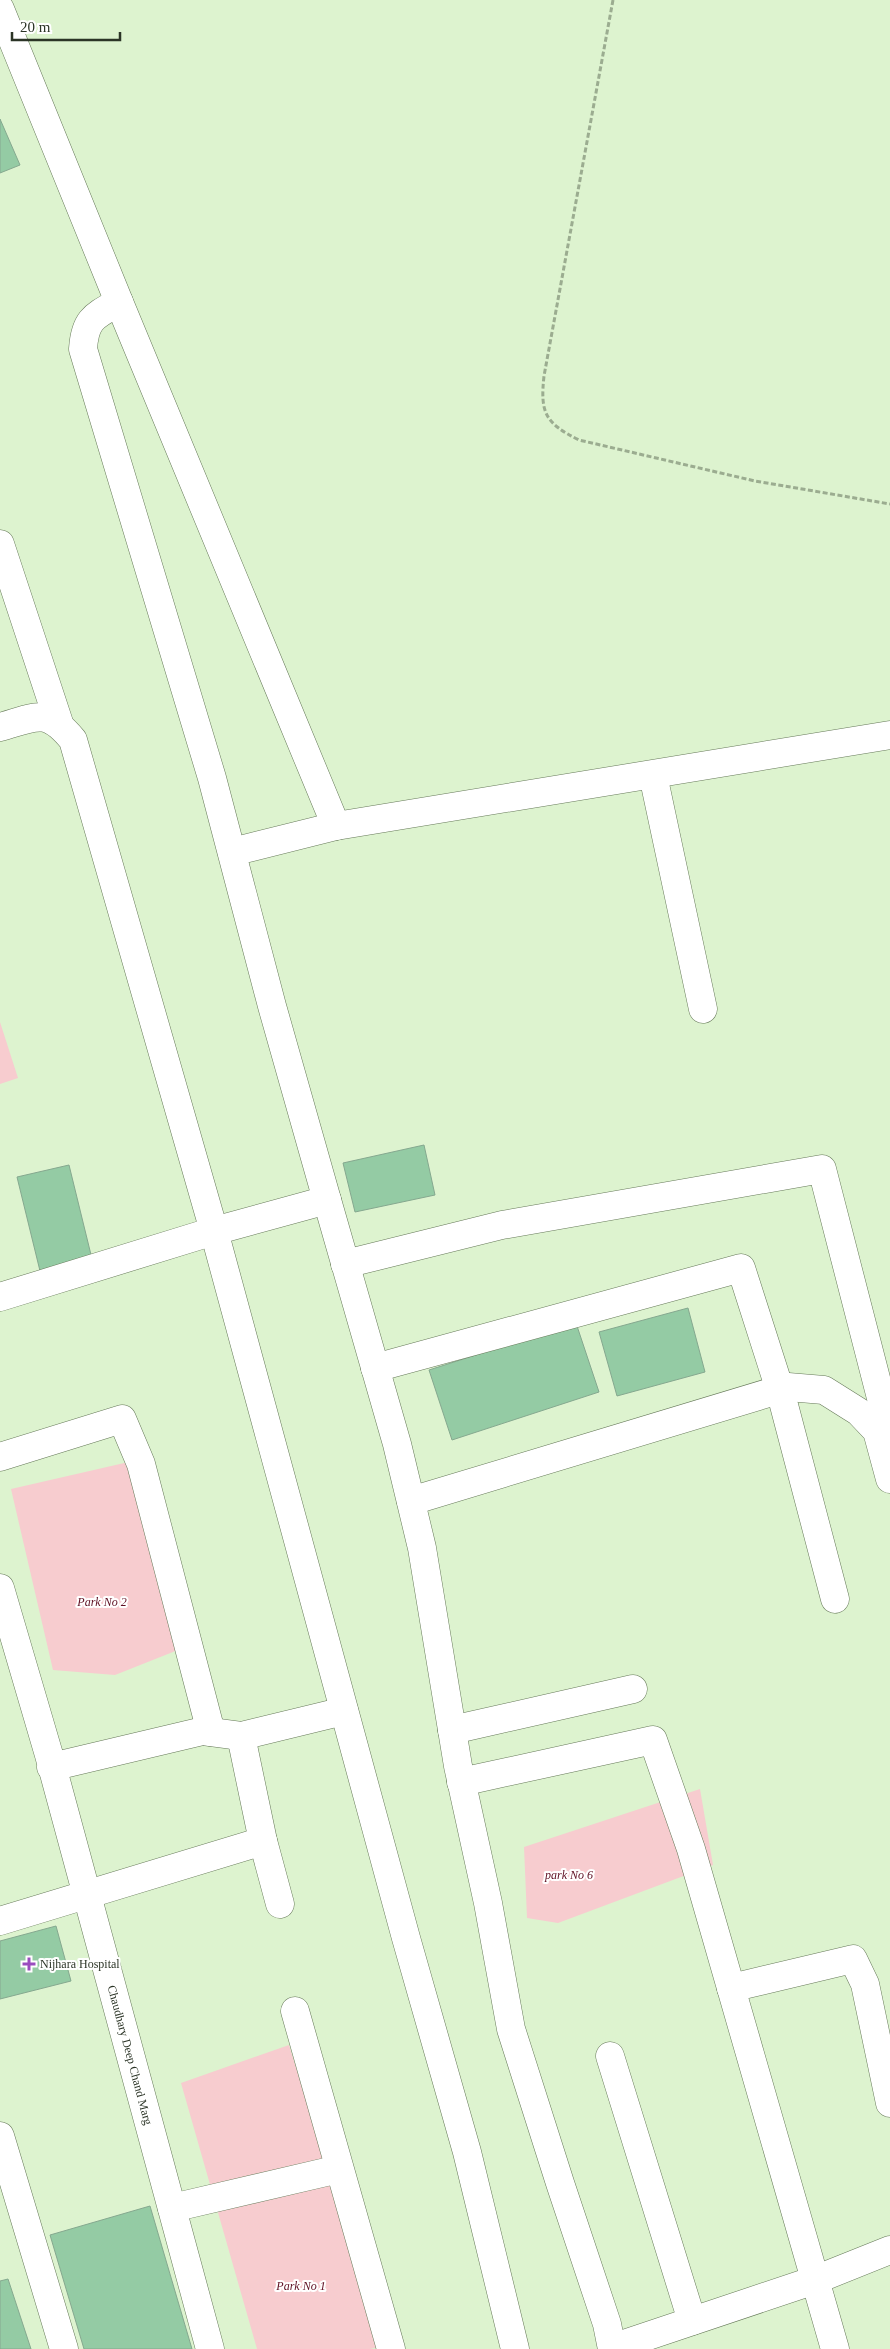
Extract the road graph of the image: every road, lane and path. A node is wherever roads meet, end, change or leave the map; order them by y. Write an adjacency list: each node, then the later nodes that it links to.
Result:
1 (613, 0): 4 (path)
2 (0, 9): 3 (street)
3 (119, 302): 10 (street); 11 (street)
4 (890, 504)
5 (0, 544): 6 (street)
6 (59, 723): 7 (street); 14 (street)
7 (0, 727)
8 (890, 735): 9 (street)
9 (653, 775): 10 (street); 12 (street)
10 (336, 826): 11 (street)
11 (232, 852): 13 (street)
12 (703, 1009)
13 (327, 1200): 14 (street); 15 (street)
14 (214, 1231): 16 (street); 26 (street)
15 (345, 1264): 17 (street); 19 (street)
16 (0, 1297)
17 (375, 1368): 18 (street); 22 (street)
18 (780, 1390): 19 (street); 22 (street); 24 (street)
19 (885, 1429): 21 (street)
20 (0, 1457): 28 (street)
21 (890, 1479)
22 (411, 1501): 27 (street)
23 (0, 1588): 30 (street, Chaudhary Deep Chand Marg)
24 (835, 1599)
25 (633, 1689): 27 (street)
26 (344, 1711): 29 (street); 49 (street)
27 (452, 1730): 31 (street)
28 (211, 1732): 29 (street); 30 (street)
29 (241, 1736): 32 (street)
30 (52, 1767): 33 (street, Chaudhary Deep Chand Marg)
31 (461, 1782): 36 (street); 50 (street)
32 (263, 1841): 33 (street); 34 (street)
33 (86, 1894): 35 (street); 42 (street, Chaudhary Deep Chand Marg)
34 (280, 1904)
35 (0, 1921)
36 (731, 1988): 39 (street); 44 (street)
37 (295, 2011): 41 (street)
38 (610, 2056): 45 (street)
39 (890, 2103)
40 (0, 2136): 46 (street)
41 (339, 2169): 42 (street); 48 (street)
42 (172, 2208): 47 (street, Chaudhary Deep Chand Marg)
43 (890, 2250): 44 (street)
44 (815, 2280): 45 (street); 51 (street)
45 (692, 2321): 50 (street)
46 (64, 2349)
47 (210, 2349)
48 (391, 2349)
49 (515, 2349)
50 (612, 2349)
51 (835, 2349)

